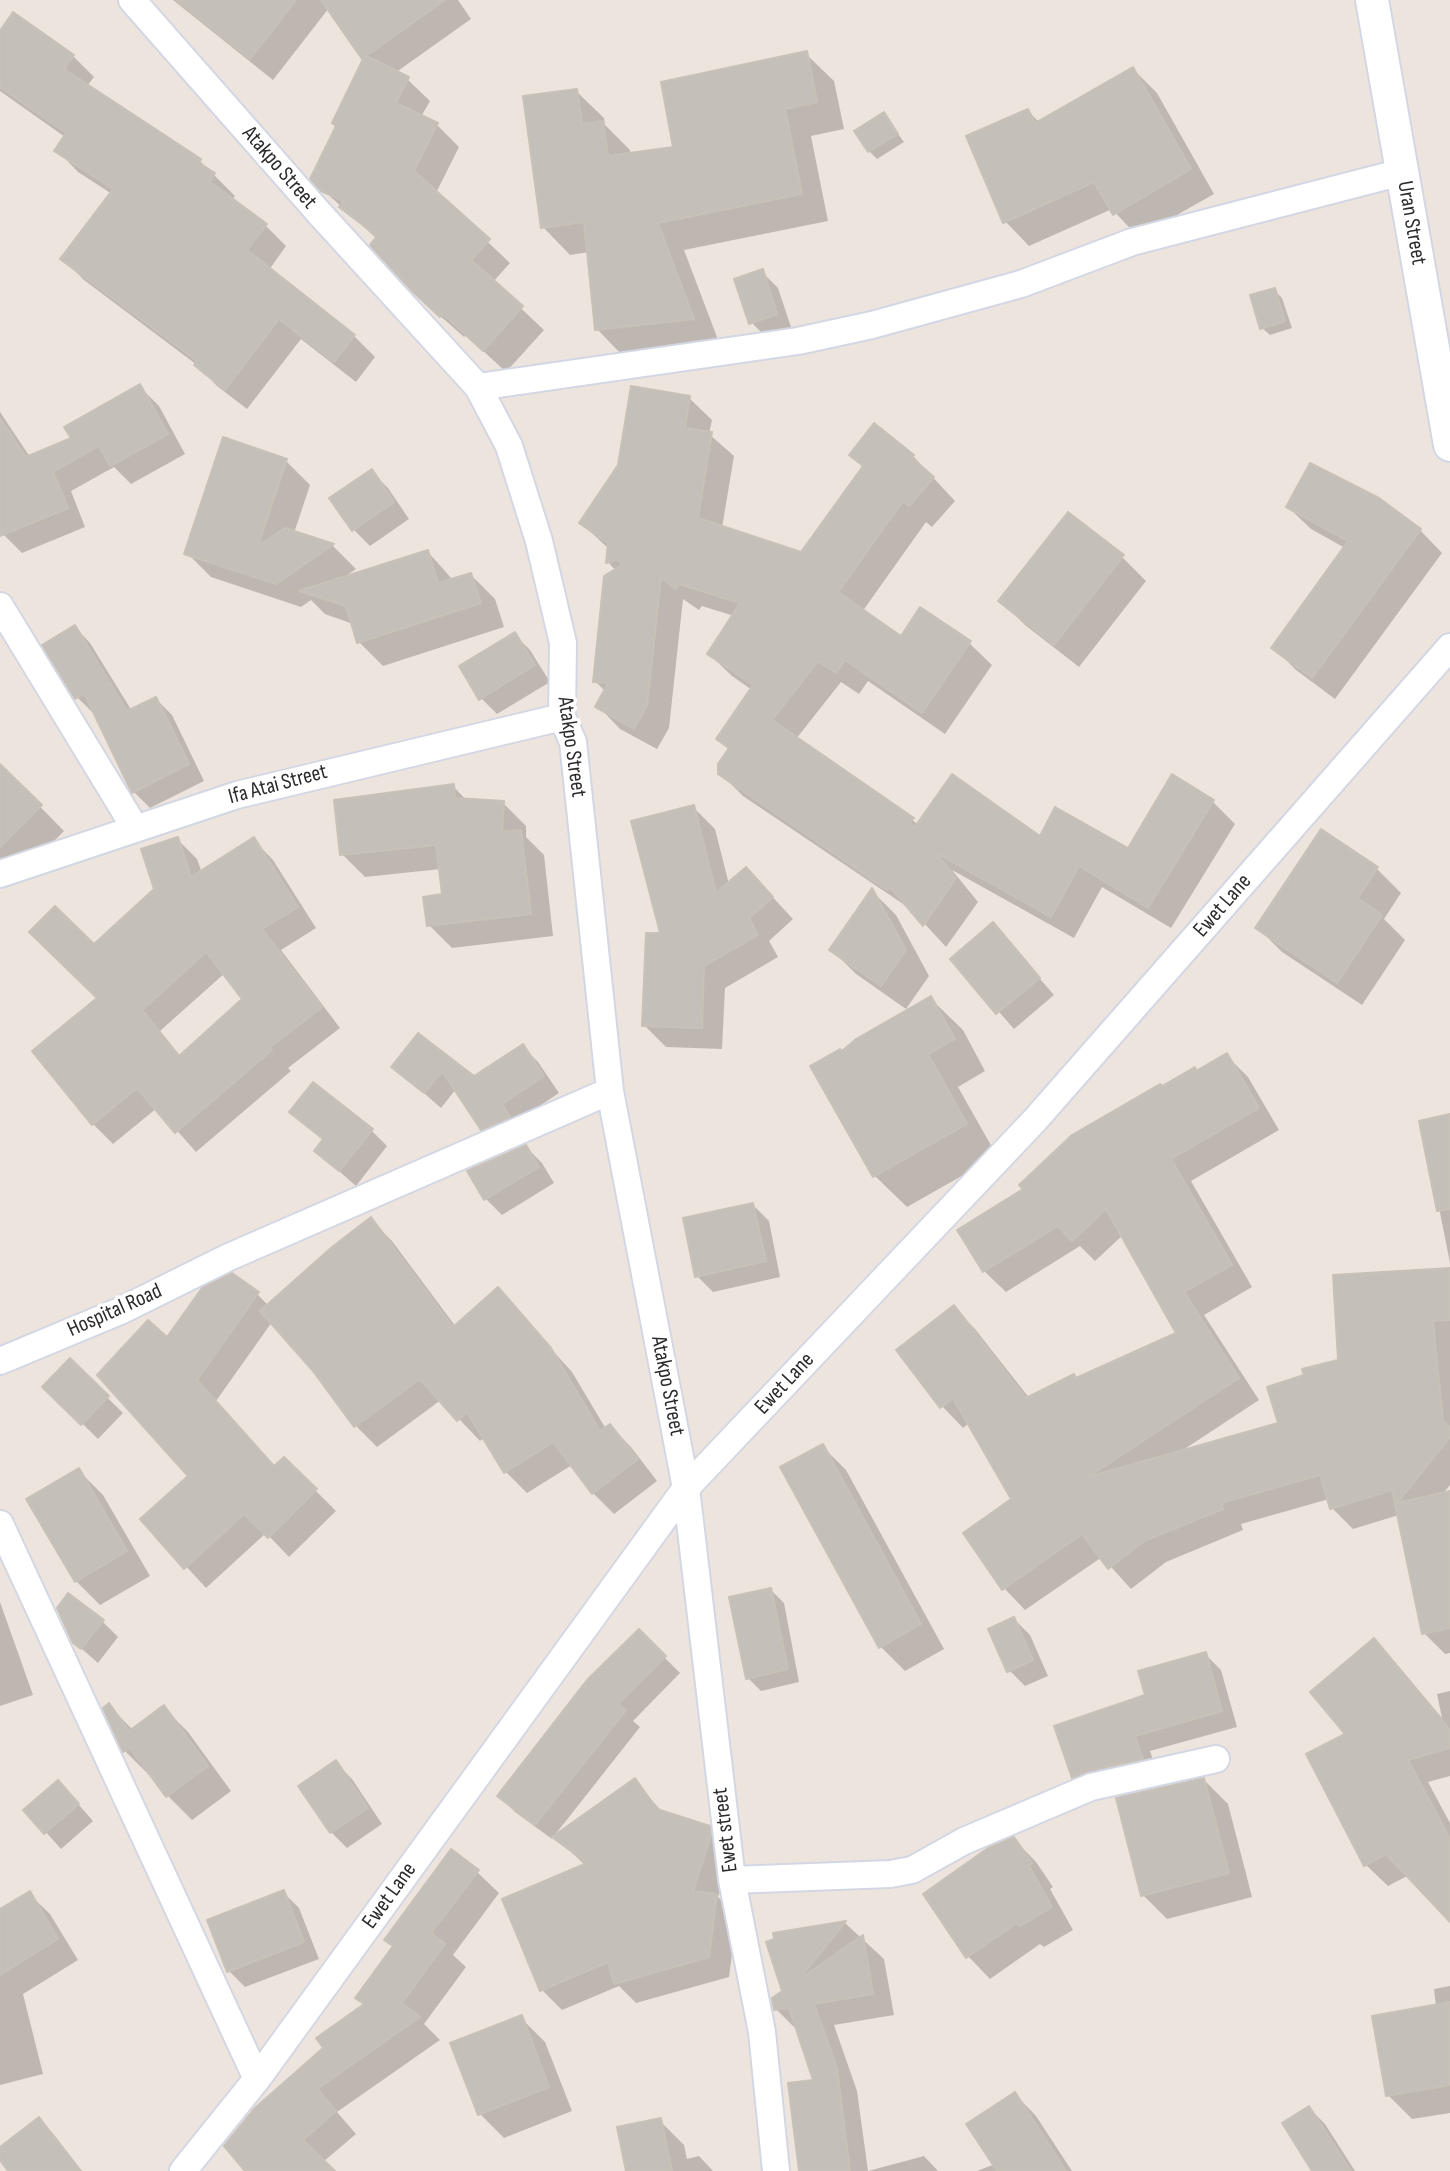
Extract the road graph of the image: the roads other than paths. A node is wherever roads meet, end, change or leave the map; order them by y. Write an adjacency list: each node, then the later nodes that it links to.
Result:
1 (132, 0): 4 (street, Atakpo Street)
2 (1372, 0): 3 (street, Uran Street)
3 (1402, 172): 4 (street); 5 (street, Uran Street)
4 (478, 387): 8 (street, Atakpo Street)
5 (1450, 445)
6 (0, 606): 9 (street)
7 (1450, 647): 13 (street, Ewet Lane)
8 (562, 717): 9 (street, Ifa Atai Street); 11 (street, Atakpo Street)
9 (135, 828): 10 (street, Ifa Atai Street)
10 (0, 874)
11 (610, 1091): 12 (street, Hospital Road); 13 (street, Atakpo Street)
12 (0, 1361)
13 (686, 1488): 16 (street, Ewet street); 17 (street, Ewet Lane)
14 (0, 1524): 17 (street)
15 (1216, 1759): 16 (street)
16 (732, 1880): 19 (street, Ewet street)
17 (257, 2079): 18 (street, Ewet Lane)
18 (183, 2171)
19 (776, 2171)

